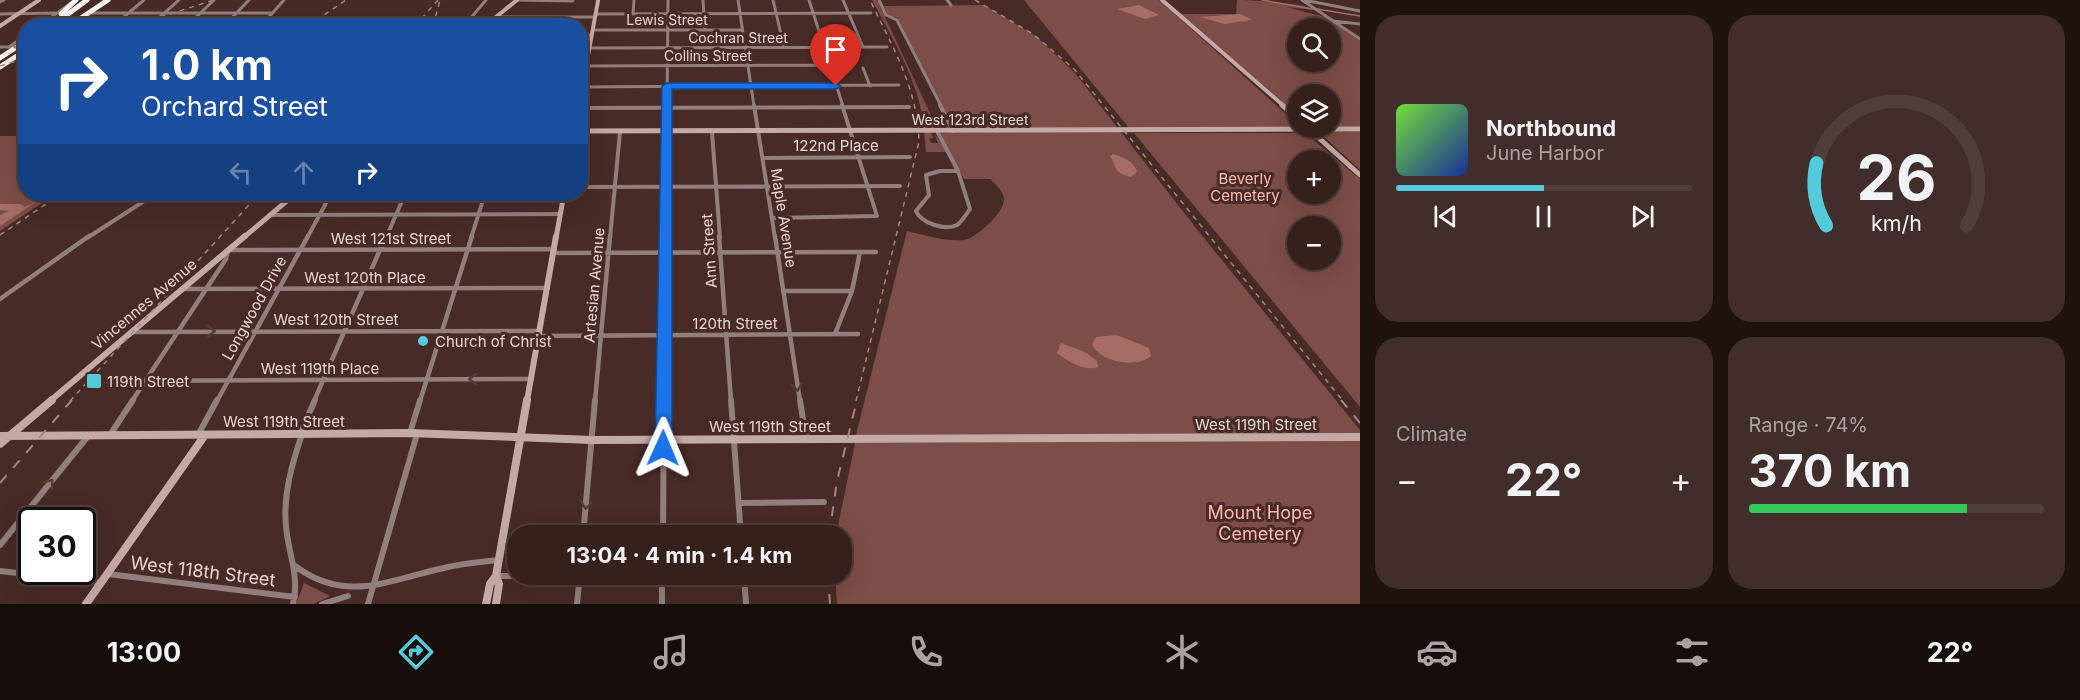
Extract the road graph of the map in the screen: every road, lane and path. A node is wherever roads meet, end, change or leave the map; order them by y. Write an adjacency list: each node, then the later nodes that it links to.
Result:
1 (39, 0): 38 (street)
2 (75, 0): 39 (street); 48 (highway)
3 (87, 0): 49 (highway)
4 (95, 0): 50 (highway)
5 (108, 0): 28 (street); 51 (highway)
6 (144, 0): 29 (street)
7 (179, 0): 30 (street)
8 (214, 0): 31 (street)
9 (249, 0): 32 (street)
10 (284, 0): 33 (street)
11 (486, 0): 58 (street)
12 (517, 0): 13 (street); 46 (street)
13 (573, 0)
14 (598, 0): 45 (street)
15 (634, 0): 40 (street)
16 (668, 0): 41 (street)
17 (703, 0): 42 (street)
18 (738, 0): 43 (street, Maple Avenue)
19 (773, 0): 44 (street)
20 (808, 0): 34 (street)
21 (843, 0): 35 (street)
22 (879, 0): 103 (street)
23 (947, 0): 26 (street)
24 (1162, 0): 102 (street)
25 (1303, 0): 27 (street); 59 (street)
26 (951, 5)
27 (1360, 11)
28 (91, 13): 29 (street); 52 (street)
29 (128, 13): 30 (street); 53 (street)
30 (164, 13): 31 (street); 54 (street)
31 (200, 13): 32 (street); 55 (street)
32 (236, 13): 33 (street); 56 (street)
33 (272, 13): 57 (street)
34 (813, 13): 35 (street); 44 (street); 77 (street)
35 (849, 13): 36 (street); 78 (street)
36 (871, 13)
37 (0, 14): 38 (street)
38 (19, 14): 39 (street); 62 (street)
39 (55, 14): 47 (street)
40 (633, 14): 41 (street); 45 (street)
41 (668, 14): 42 (street); 64 (street)
42 (704, 14): 43 (street); 65 (street)
43 (740, 14): 44 (street); 66 (street, Maple Avenue)
44 (776, 14): 76 (street)
45 (595, 16): 46 (street); 67 (street)
46 (495, 17)
47 (50, 18)
48 (56, 18)
49 (63, 18)
50 (71, 18)
51 (81, 18)
52 (85, 18)
53 (122, 18)
54 (159, 18)
55 (195, 18)
56 (231, 18)
57 (268, 18)
58 (471, 18)
59 (1328, 18)
60 (1341, 22): 61 (street)
61 (1360, 24)
62 (0, 26)
63 (1341, 26): 69 (street)
64 (668, 30): 65 (street, Lewis Street); 67 (street, Lewis Street); 74 (street)
65 (705, 30): 66 (street, Lewis Street)
66 (742, 30): 75 (street, Maple Avenue)
67 (592, 33): 68 (street, Lewis Street); 80 (street)
68 (588, 34)
69 (1360, 39)
70 (18, 41): 72 (street)
71 (0, 47): 72 (street)
72 (9, 47): 73 (street, bridge)
73 (18, 47)
74 (668, 47): 75 (street, Cochran Street); 80 (street, Cochran Street); 87 (street)
75 (746, 47): 76 (street, Cochran Street); 88 (street, Maple Avenue)
76 (784, 47): 77 (street, Cochran Street)
77 (824, 47): 78 (street, Cochran Street); 85 (street)
78 (862, 47): 79 (street, Cochran Street)
79 (886, 47)
80 (590, 48): 83 (street)
81 (18, 51): 84 (highway)
82 (18, 54): 89 (highway)
83 (588, 54)
84 (0, 60)
85 (830, 65): 88 (street, Collins Street); 93 (street)
86 (588, 66): 87 (street, Collins Street)
87 (667, 66): 88 (street, Collins Street); 91 (street)
88 (748, 66): 92 (street, Maple Avenue)
89 (0, 67)
90 (863, 68): 94 (street)
91 (667, 86): 92 (street); 96 (street); 100 (street)
92 (751, 86): 93 (street); 101 (street, Maple Avenue)
93 (836, 86): 94 (street); 97 (street)
94 (870, 86): 95 (street)
95 (899, 86)
96 (588, 87)
97 (843, 107): 98 (street); 101 (street); 108 (street)
98 (909, 107)
99 (588, 108): 100 (street)
100 (667, 108): 101 (street); 111 (street)
101 (755, 108): 113 (street, Maple Avenue)
102 (1287, 109)
103 (950, 128): 104 (street, West 123rd Street); 109 (street, West 123rd Street)
104 (1287, 128)
105 (1341, 129): 106 (street, West 123rd Street)
106 (1360, 129)
107 (588, 131): 110 (street, West 123rd Street)
108 (850, 131): 109 (street, West 123rd Street); 113 (street, West 123rd Street); 115 (street)
109 (937, 131): 118 (street)
110 (621, 132): 111 (street, West 123rd Street); 125 (street, Artesian Avenue)
111 (667, 132): 112 (street, West 123rd Street); 126 (street)
112 (712, 132): 113 (street, West 123rd Street); 120 (street, Ann Street)
113 (759, 132): 117 (street, Maple Avenue)
114 (1319, 138): 119 (street)
115 (859, 157): 116 (street, 122nd Place); 117 (street, 122nd Place); 122 (street)
116 (910, 157)
117 (763, 158): 121 (street, Maple Avenue)
118 (958, 171): 118 (street)
119 (1360, 175)
120 (716, 186): 121 (street); 126 (street); 144 (street, Ann Street)
121 (767, 186): 122 (street); 138 (street, Maple Avenue)
122 (868, 186): 123 (street); 138 (street)
123 (900, 186)
124 (588, 187): 125 (street)
125 (615, 187): 126 (street); 148 (street, Artesian Avenue)
126 (666, 187): 149 (street)
127 (144, 201): 158 (street)
128 (287, 201): 136 (street, Vincennes Avenue)
129 (327, 201): 137 (street, Longwood Drive)
130 (402, 201): 133 (street)
131 (482, 201): 134 (street)
132 (563, 201): 135 (street)
133 (396, 214): 134 (street); 137 (street); 142 (street)
134 (478, 214): 135 (street); 139 (street)
135 (560, 214): 143 (street)
136 (270, 215): 137 (street); 140 (street, Vincennes Avenue)
137 (320, 215): 141 (street, Longwood Drive)
138 (772, 218): 145 (street, Maple Avenue)
139 (467, 249): 142 (street, West 121st Street); 143 (street, West 121st Street); 150 (street)
140 (228, 250): 141 (street, West 121st Street); 152 (street, Vincennes Avenue); 153 (street)
141 (300, 250): 142 (street, West 121st Street); 154 (street, Longwood Drive)
142 (380, 250): 155 (street)
143 (554, 251): 148 (street, West 121st Street); 151 (street)
144 (721, 252): 145 (street, West 121st Street); 149 (street, West 121st Street); 168 (street, Ann Street)
145 (777, 252): 146 (street, West 121st Street); 156 (street, Maple Avenue)
146 (860, 252): 147 (street, West 121st Street); 157 (street)
147 (876, 252)
148 (609, 253): 149 (street, West 121st Street); 170 (street, Artesian Avenue)
149 (665, 253): 167 (street)
150 (455, 288): 151 (street, West 120th Place); 155 (street, West 120th Place); 161 (street)
151 (548, 288): 164 (street)
152 (182, 289): 153 (street, West 120th Place); 162 (street, Vincennes Avenue)
153 (206, 289): 154 (street, West 120th Place); 163 (street)
154 (278, 289): 155 (street, West 120th Place); 159 (street, Longwood Drive)
155 (363, 289): 160 (street)
156 (783, 291): 157 (street); 169 (street, Maple Avenue)
157 (852, 291): 165 (street)
158 (0, 299)
159 (255, 331): 160 (street, West 120th Street); 163 (street, West 120th Street, one-way to 159); 173 (street, Longwood Drive)
160 (345, 331): 161 (street, West 120th Street); 174 (street)
161 (442, 331): 164 (street, West 120th Street); 171 (street)
162 (132, 332): 163 (street, West 120th Street); 182 (street, Vincennes Avenue)
163 (178, 332): 176 (street)
164 (540, 333): 170 (street, 120th Street); 172 (street)
165 (835, 334): 166 (street, 120th Street); 169 (street, 120th Street)
166 (858, 334)
167 (665, 335): 168 (street, 120th Street); 170 (street, 120th Street); 188 (street)
168 (727, 335): 169 (street, 120th Street); 189 (street, Ann Street)
169 (790, 335): 186 (street, Maple Avenue, one-way to 186)
170 (602, 336): 187 (street, Artesian Avenue)
171 (427, 379): 172 (street, West 119th Place, one-way to 171); 174 (street, West 119th Place); 177 (street)
172 (532, 379): 184 (street)
173 (228, 380): 174 (street, West 119th Place); 176 (street, West 119th Place); 180 (street, Longwood Drive)
174 (324, 380): 178 (street)
175 (108, 381): 176 (street, West 119th Place)
176 (146, 381): 179 (street)
177 (413, 433): 178 (street, West 119th Street); 184 (street, West 119th Street); 207 (street)
178 (301, 434): 180 (street, West 119th Street); 198 (street)
179 (110, 435): 180 (street, West 119th Street); 183 (street, West 119th Street)
180 (201, 435): 200 (street)
181 (0, 436): 182 (street, West 119th Street)
182 (11, 436): 183 (street, West 119th Street); 190 (street, Vincennes Avenue)
183 (88, 436): 196 (street, one-way to 183)
184 (522, 436): 187 (street, West 119th Street); 197 (street)
185 (1360, 437): 186 (street, West 119th Street)
186 (806, 439): 189 (street, West 119th Street)
187 (592, 440): 188 (street, West 119th Street); 193 (street, Artesian Avenue, one-way to 193)
188 (664, 440): 189 (street, West 119th Street); 194 (street)
189 (735, 440): 192 (street, Ann Street)
190 (0, 444)
191 (824, 502): 192 (street)
192 (739, 503): 195 (street, Ann Street)
193 (584, 525)
194 (663, 525)
195 (740, 525)
196 (0, 545)
197 (499, 560): 201 (street); 207 (street, West 118th Street)
198 (296, 566): 208 (street, West 118th Street); 209 (street)
199 (0, 571): 203 (street)
200 (108, 574): 203 (street); 209 (street, West 118th Street)
201 (496, 576): 202 (street); 213 (street); 214 (street)
202 (507, 576)
203 (102, 583): 210 (street)
204 (579, 585): 215 (street)
205 (662, 585): 216 (street)
206 (745, 585): 217 (street)
207 (371, 592): 208 (street, West 118th Street); 212 (street)
208 (353, 594): 211 (street, West 118th Street)
209 (294, 601)
210 (86, 604)
211 (322, 604)
212 (368, 604)
213 (486, 604)
214 (496, 604)
215 (577, 604)
216 (662, 604)
217 (746, 604)

